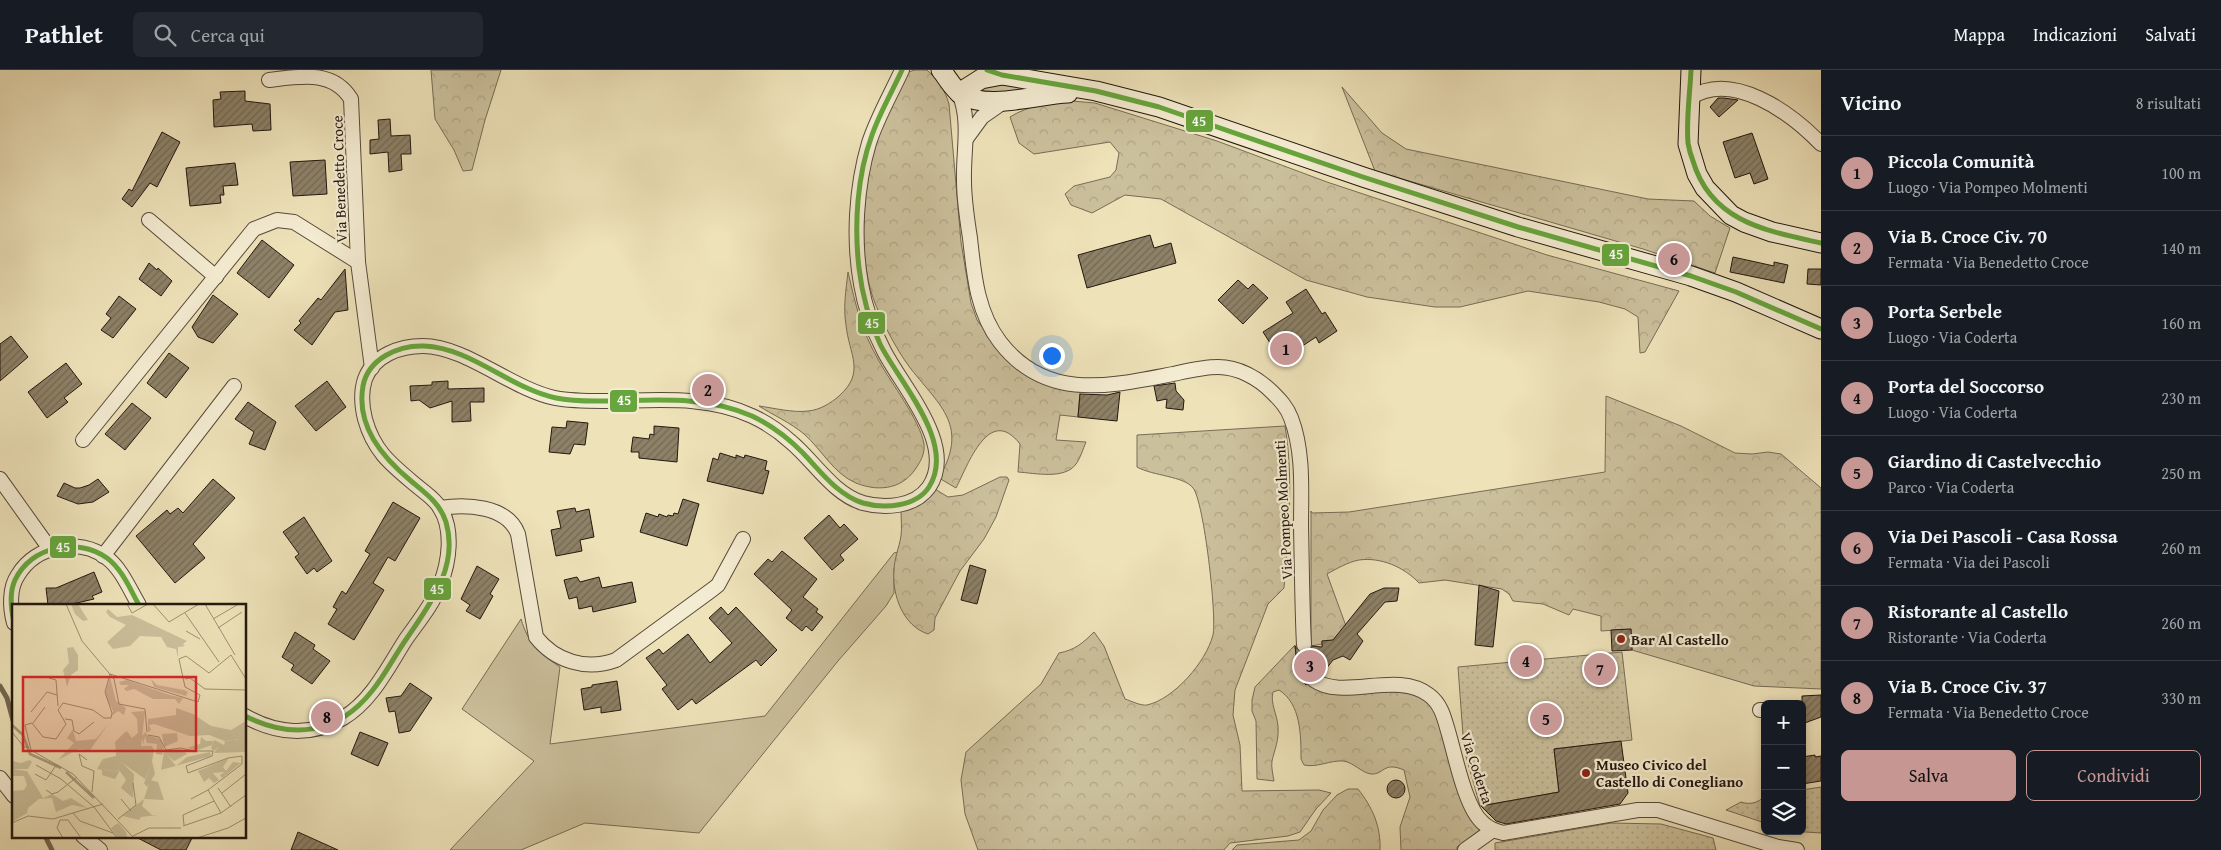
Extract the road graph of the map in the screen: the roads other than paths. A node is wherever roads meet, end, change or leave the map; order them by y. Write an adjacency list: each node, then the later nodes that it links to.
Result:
1 (902, 70): 19 (street, Via Benedetto Croce)
2 (941, 70): 9 (street)
3 (1691, 70): 10 (street)
4 (994, 72): 8 (street); 9 (street)
5 (1726, 75): 10 (street)
6 (268, 80): 16 (street, Via Benedetto Croce)
7 (1756, 82): 13 (street)
8 (1096, 91): 11 (street); 18 (street)
9 (959, 93): 11 (street); 12 (street, Via Pompeo Molmenti)
10 (1690, 98): 15 (street)
11 (1006, 100): 12 (street)
12 (966, 140): 29 (street, Via Pompeo Molmenti)
13 (1821, 144)
14 (149, 220): 17 (street)
15 (1821, 243)
16 (358, 262): 17 (street, Via Benedetto Croce); 19 (street, Via Benedetto Croce)
17 (216, 277): 21 (street, Via Benedetto Croce)
18 (1821, 329)
19 (372, 368): 23 (street, Via Benedetto Croce)
20 (234, 386): 26 (street)
21 (83, 440)
22 (0, 480): 25 (street)
23 (440, 508): 24 (street); 31 (street, Via Benedetto Croce)
24 (743, 539)
25 (50, 549): 26 (street); 28 (street)
26 (103, 556): 27 (street)
27 (138, 604)
28 (12, 608)
29 (1304, 645)
30 (1314, 680): 34 (street, Via Coderta)
31 (246, 717)
32 (0, 778): 33 (street)
33 (12, 793)
34 (1493, 830): 37 (street); 38 (street)
35 (85, 838): 36 (street)
36 (100, 850)
37 (1465, 850)
38 (1797, 850)

